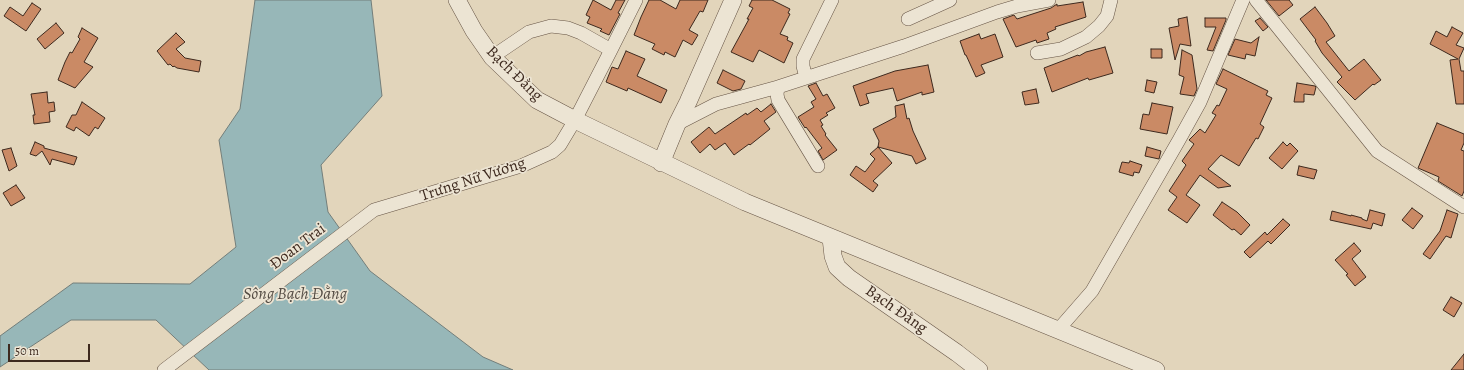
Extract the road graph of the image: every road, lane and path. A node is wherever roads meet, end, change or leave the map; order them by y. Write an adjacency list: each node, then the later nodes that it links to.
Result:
1 (457, 0): 13 (street, Bạch Đằng)
2 (636, 0): 11 (street, Trưng Nữ Vương)
3 (733, 0): 17 (street)
4 (832, 0): 14 (street)
5 (950, 0): 10 (street)
6 (1049, 0): 14 (street)
7 (1111, 0): 12 (street)
8 (1243, 0): 23 (street)
9 (1256, 0): 20 (street)
10 (908, 19)
11 (611, 50): 13 (street); 16 (street, Trưng Nữ Vương)
12 (1037, 53)
13 (492, 57): 16 (street, Bạch Đằng)
14 (806, 78): 15 (street)
15 (778, 87): 17 (street); 19 (street)
16 (575, 120): 18 (street, Bạch Đằng); 21 (street, Trưng Nữ Vương)
17 (677, 124): 18 (street)
18 (661, 163): 22 (street, Bạch Đằng)
19 (818, 166)
20 (1464, 207)
21 (358, 223): 24 (street, Đoan Trai)
22 (831, 238): 23 (street, Bạch Đằng); 25 (street, Bạch Đằng)
23 (1058, 330): 26 (street, Bạch Đằng)
24 (164, 370)
25 (979, 370)
26 (1156, 370)

